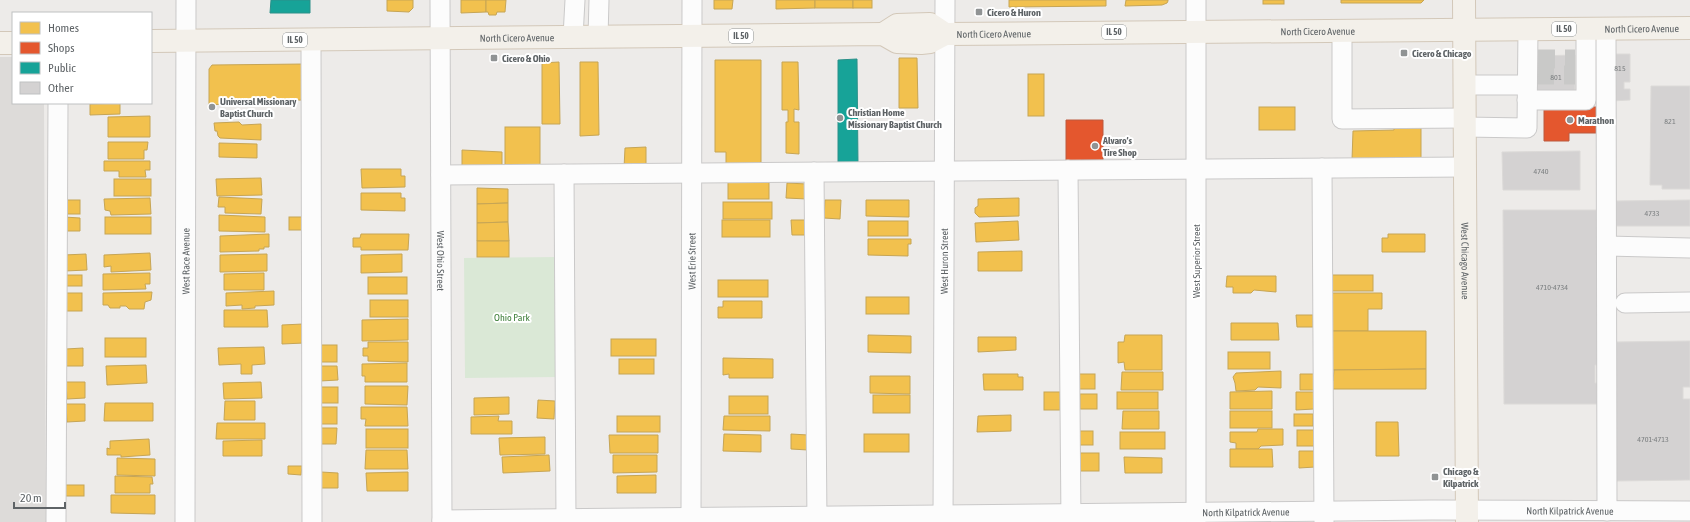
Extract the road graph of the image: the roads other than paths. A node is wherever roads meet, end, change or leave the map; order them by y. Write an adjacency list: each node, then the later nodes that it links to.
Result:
1 (186, 0): 22 (street, West Race Avenue)
2 (440, 0): 19 (street, West Ohio Street)
3 (574, 0): 17 (street)
4 (599, 0): 18 (street)
5 (692, 0): 16 (street, West Erie Street)
6 (945, 0): 15 (street, West Huron Street)
7 (1196, 0): 14 (street, West Superior Street)
8 (1464, 0): 11 (main road, West Chicago Avenue)
9 (1596, 28): 10 (main road, North Cicero Avenue / IL 50); 12 (main road, North Cicero Avenue / IL 50); 25 (street); 38 (street)
10 (1690, 28)
11 (1464, 29): 12 (main road, North Cicero Avenue / IL 50); 13 (main road, North Cicero Avenue / IL 50); 26 (main road, West Chicago Avenue)
12 (1528, 29): 25 (street)
13 (1342, 30): 14 (main road, North Cicero Avenue / IL 50); 28 (street)
14 (1196, 32): 15 (main road, North Cicero Avenue / IL 50); 31 (street, West Superior Street)
15 (945, 34): 16 (main road, North Cicero Avenue / IL 50); 33 (street, West Huron Street)
16 (692, 36): 18 (main road, North Cicero Avenue / IL 50); 35 (street, West Erie Street)
17 (573, 37): 18 (main road, North Cicero Avenue / IL 50); 19 (main road, North Cicero Avenue / IL 50)
18 (598, 37)
19 (440, 39): 20 (main road, North Cicero Avenue / IL 50); 37 (street, West Ohio Street)
20 (311, 40): 22 (main road, North Cicero Avenue / IL 50); 55 (street)
21 (152, 41): 22 (main road, North Cicero Avenue / IL 50)
22 (186, 41): 54 (street, West Race Avenue)
23 (0, 43): 24 (main road)
24 (12, 43)
25 (1530, 75): 26 (street); 28 (street)
26 (1464, 85): 28 (main road, West Chicago Avenue)
27 (58, 104): 53 (street)
28 (1464, 123): 29 (main road, West Chicago Avenue)
29 (1464, 167): 30 (street); 44 (main road, West Chicago Avenue)
30 (1322, 168): 31 (street); 46 (street)
31 (1196, 169): 32 (street); 45 (street, West Superior Street)
32 (1068, 170): 33 (street); 47 (street)
33 (944, 171): 34 (street); 49 (street, West Huron Street)
34 (814, 172): 35 (street); 48 (street)
35 (692, 173): 36 (street); 51 (street, West Erie Street)
36 (564, 174): 37 (street); 50 (street)
37 (440, 175): 52 (street, West Ohio Street)
38 (1607, 246): 39 (street); 42 (street)
39 (1690, 248)
40 (1690, 302): 41 (street)
41 (1625, 303)
42 (1607, 511): 43 (street, North Kilpatrick Avenue); 44 (street, North Kilpatrick Avenue)
43 (1690, 511)
44 (1467, 516): 46 (street, North Kilpatrick Avenue)
45 (1196, 517): 46 (street, North Kilpatrick Avenue); 47 (street, North Kilpatrick Avenue)
46 (1324, 517)
47 (1070, 518): 49 (street, North Kilpatrick Avenue)
48 (817, 519): 49 (street, North Kilpatrick Avenue); 51 (street, North Kilpatrick Avenue)
49 (943, 519)
50 (566, 520): 51 (street, North Kilpatrick Avenue); 52 (street, North Kilpatrick Avenue)
51 (691, 520)
52 (442, 521)
53 (56, 522)
54 (185, 522)
55 (312, 522)

